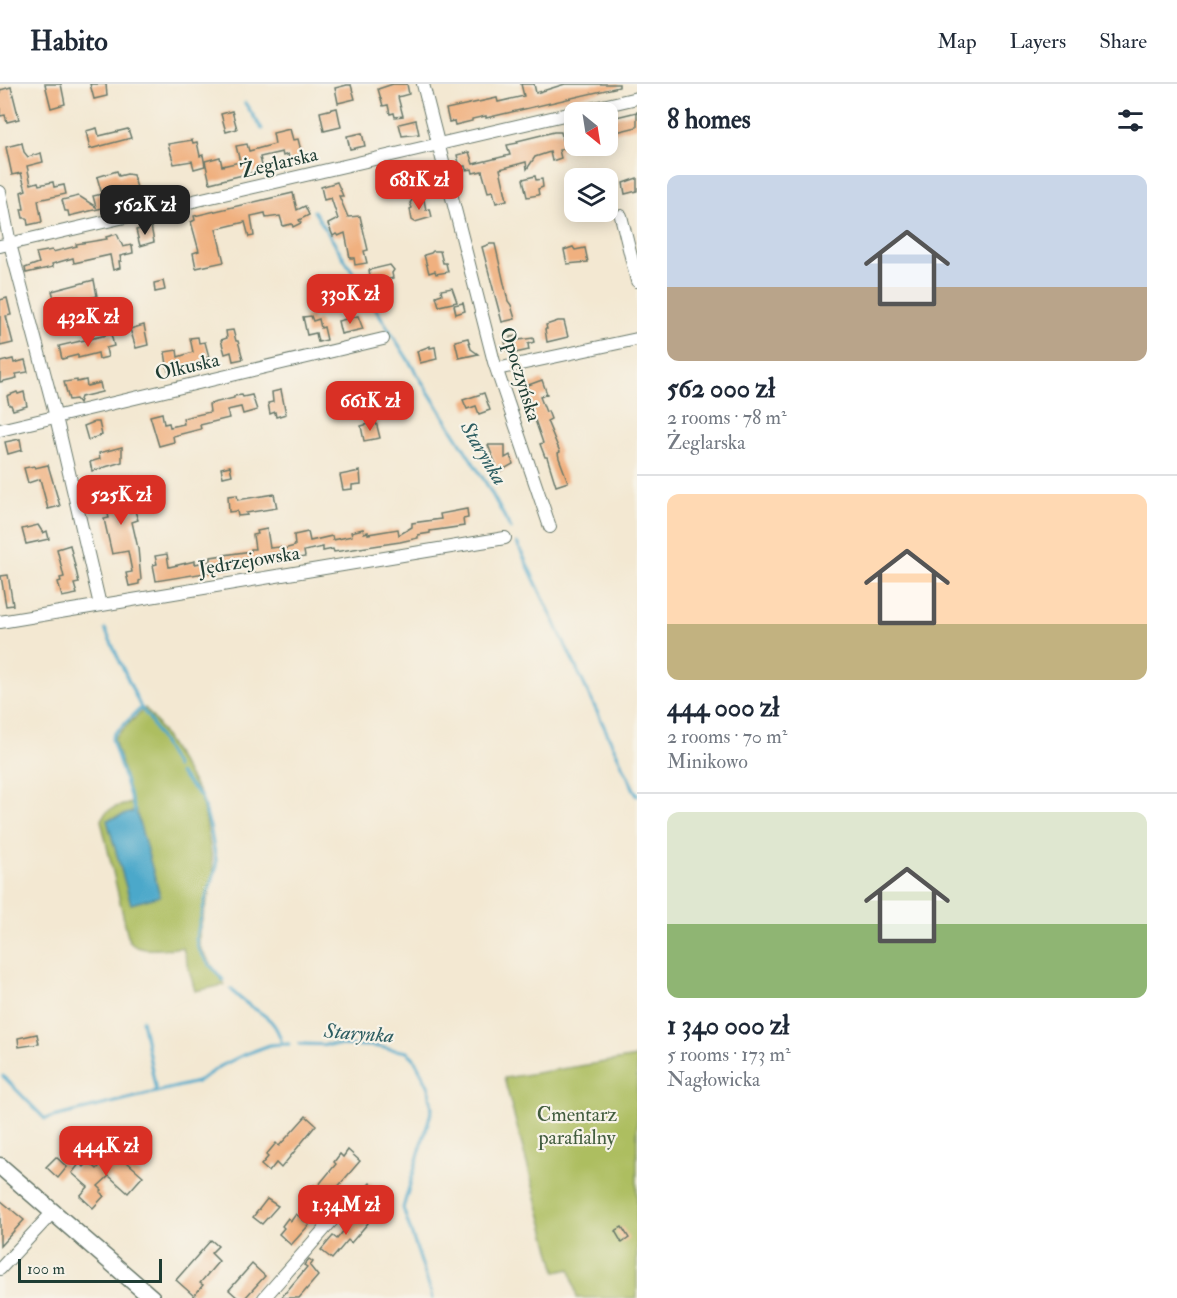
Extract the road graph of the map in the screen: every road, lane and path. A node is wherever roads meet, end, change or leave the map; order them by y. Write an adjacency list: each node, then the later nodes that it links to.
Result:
1 (423, 84): 3 (street, Opoczyńska)
2 (637, 98): 3 (street, Żeglarska)
3 (438, 144): 6 (street, Żeglarska); 10 (street, Opoczyńska)
4 (0, 192): 6 (street)
5 (621, 216): 7 (street)
6 (5, 245): 11 (street)
7 (637, 281)
8 (383, 339): 11 (street, Olkuska)
9 (637, 339): 10 (street)
10 (497, 369): 13 (street, Opoczyńska)
11 (56, 417): 12 (street, Olkuska); 15 (street)
12 (0, 430)
13 (550, 527)
14 (506, 538): 15 (street, Jędrzejowska)
15 (100, 605): 16 (street, Jędrzejowska)
16 (0, 622)
17 (0, 1166): 19 (street)
18 (350, 1200): 22 (street)
19 (53, 1212): 20 (street); 21 (street)
20 (0, 1269)
21 (152, 1298)
22 (264, 1298)

